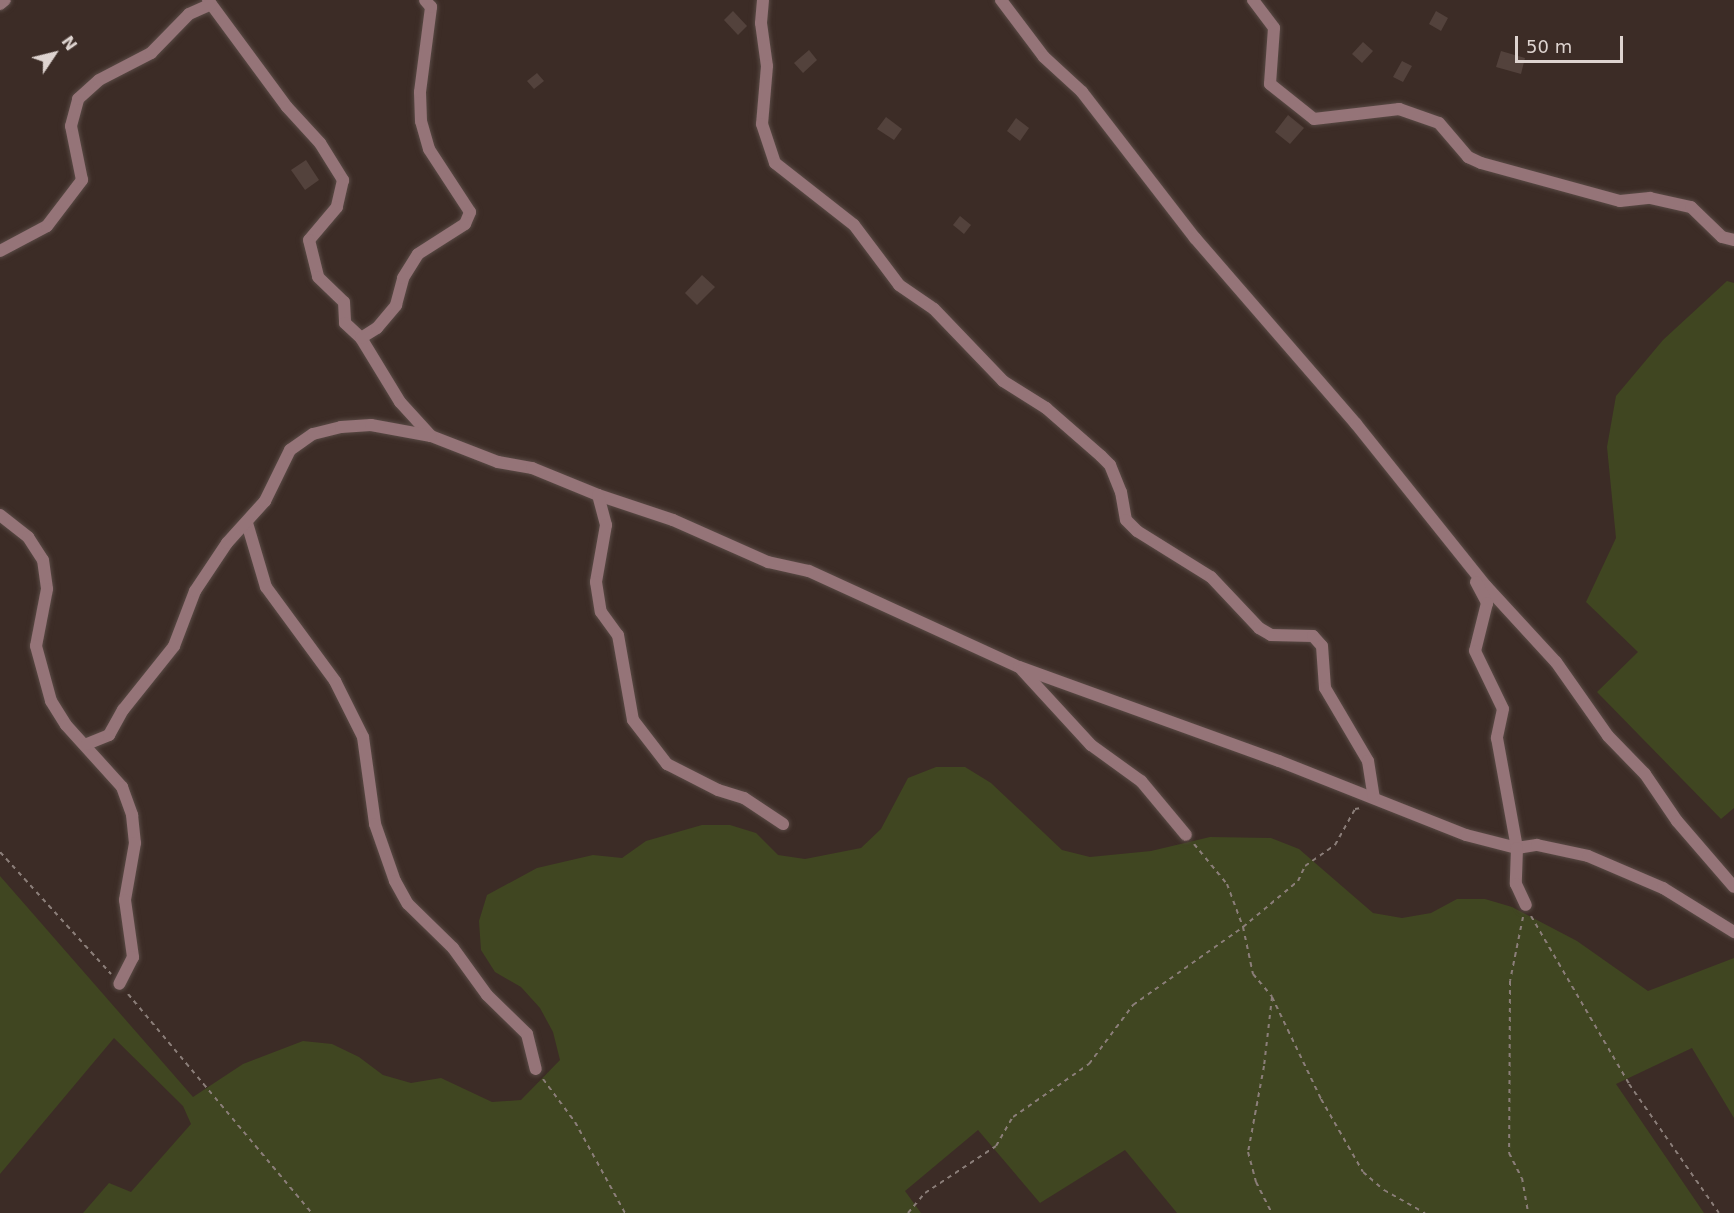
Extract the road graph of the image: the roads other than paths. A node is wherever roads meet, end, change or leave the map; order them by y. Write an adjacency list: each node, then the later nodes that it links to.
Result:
1 (5, 0): 7 (street)
2 (425, 0): 10 (street)
3 (763, 0): 18 (street)
4 (1001, 0): 15 (street)
5 (1253, 0): 8 (street)
6 (209, 2): 9 (street); 10 (street)
7 (0, 4)
8 (1734, 240)
9 (0, 250)
10 (361, 338): 11 (street)
11 (431, 436): 12 (street); 14 (street)
12 (598, 495): 16 (street); 19 (street)
13 (0, 515): 17 (street)
14 (247, 523): 17 (street); 26 (street)
15 (1477, 574): 21 (street); 22 (street)
16 (1019, 667): 18 (street); 20 (street)
17 (87, 744): 25 (street)
18 (1374, 797): 21 (street)
19 (783, 824)
20 (1186, 835)
21 (1517, 848): 23 (street); 24 (street)
22 (1734, 887)
23 (1526, 905)
24 (1734, 932)
25 (119, 984)
26 (536, 1069)

